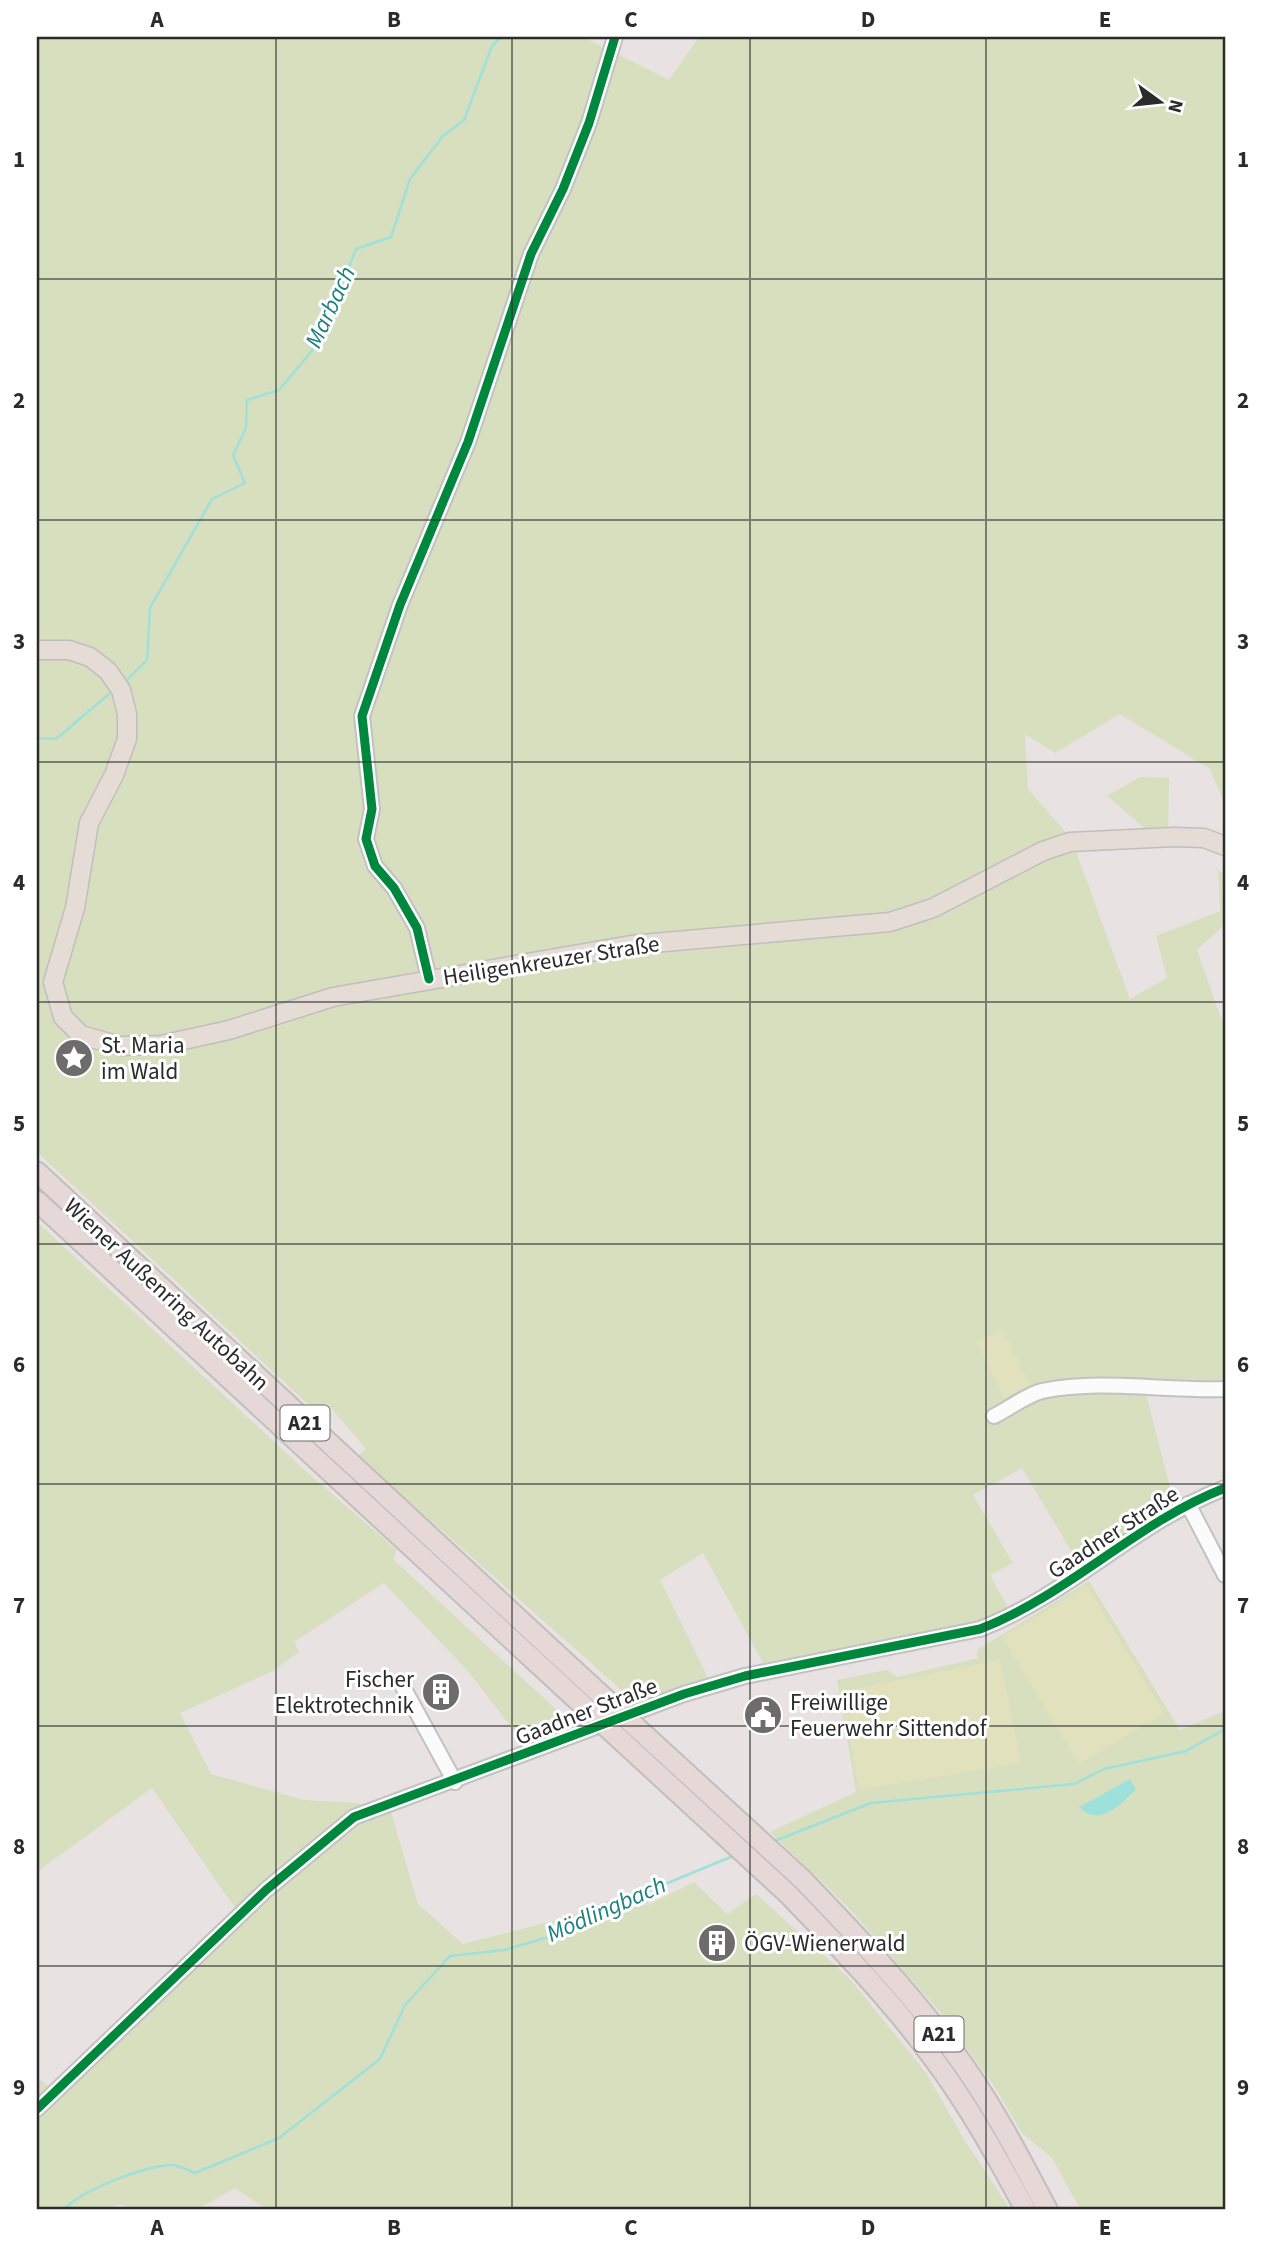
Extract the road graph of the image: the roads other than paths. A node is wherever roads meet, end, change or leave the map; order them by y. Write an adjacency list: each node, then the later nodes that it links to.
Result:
1 (615, 37): 4 (street)
2 (37, 650): 4 (main road, Heiligenkreuzer Straße)
3 (1225, 846): 4 (main road, Heiligenkreuzer Straße)
4 (429, 979)
5 (37, 1172): 12 (highway, Wiener Außenring Autobahn / A21)
6 (37, 1200): 12 (highway, Wiener Außenring Autobahn / A21)
7 (1225, 1389): 8 (street)
8 (994, 1416)
9 (1225, 1488): 10 (street, Gaadner Straße)
10 (1188, 1504): 11 (street); 14 (street, Gaadner Straße)
11 (1225, 1574)
12 (568, 1679): 15 (highway, A21, bridge)
13 (403, 1687): 14 (street)
14 (455, 1782): 16 (street, Gaadner Straße)
15 (795, 1887): 17 (highway, A21); 18 (highway, A21)
16 (37, 2109)
17 (1025, 2209)
18 (1047, 2209)

